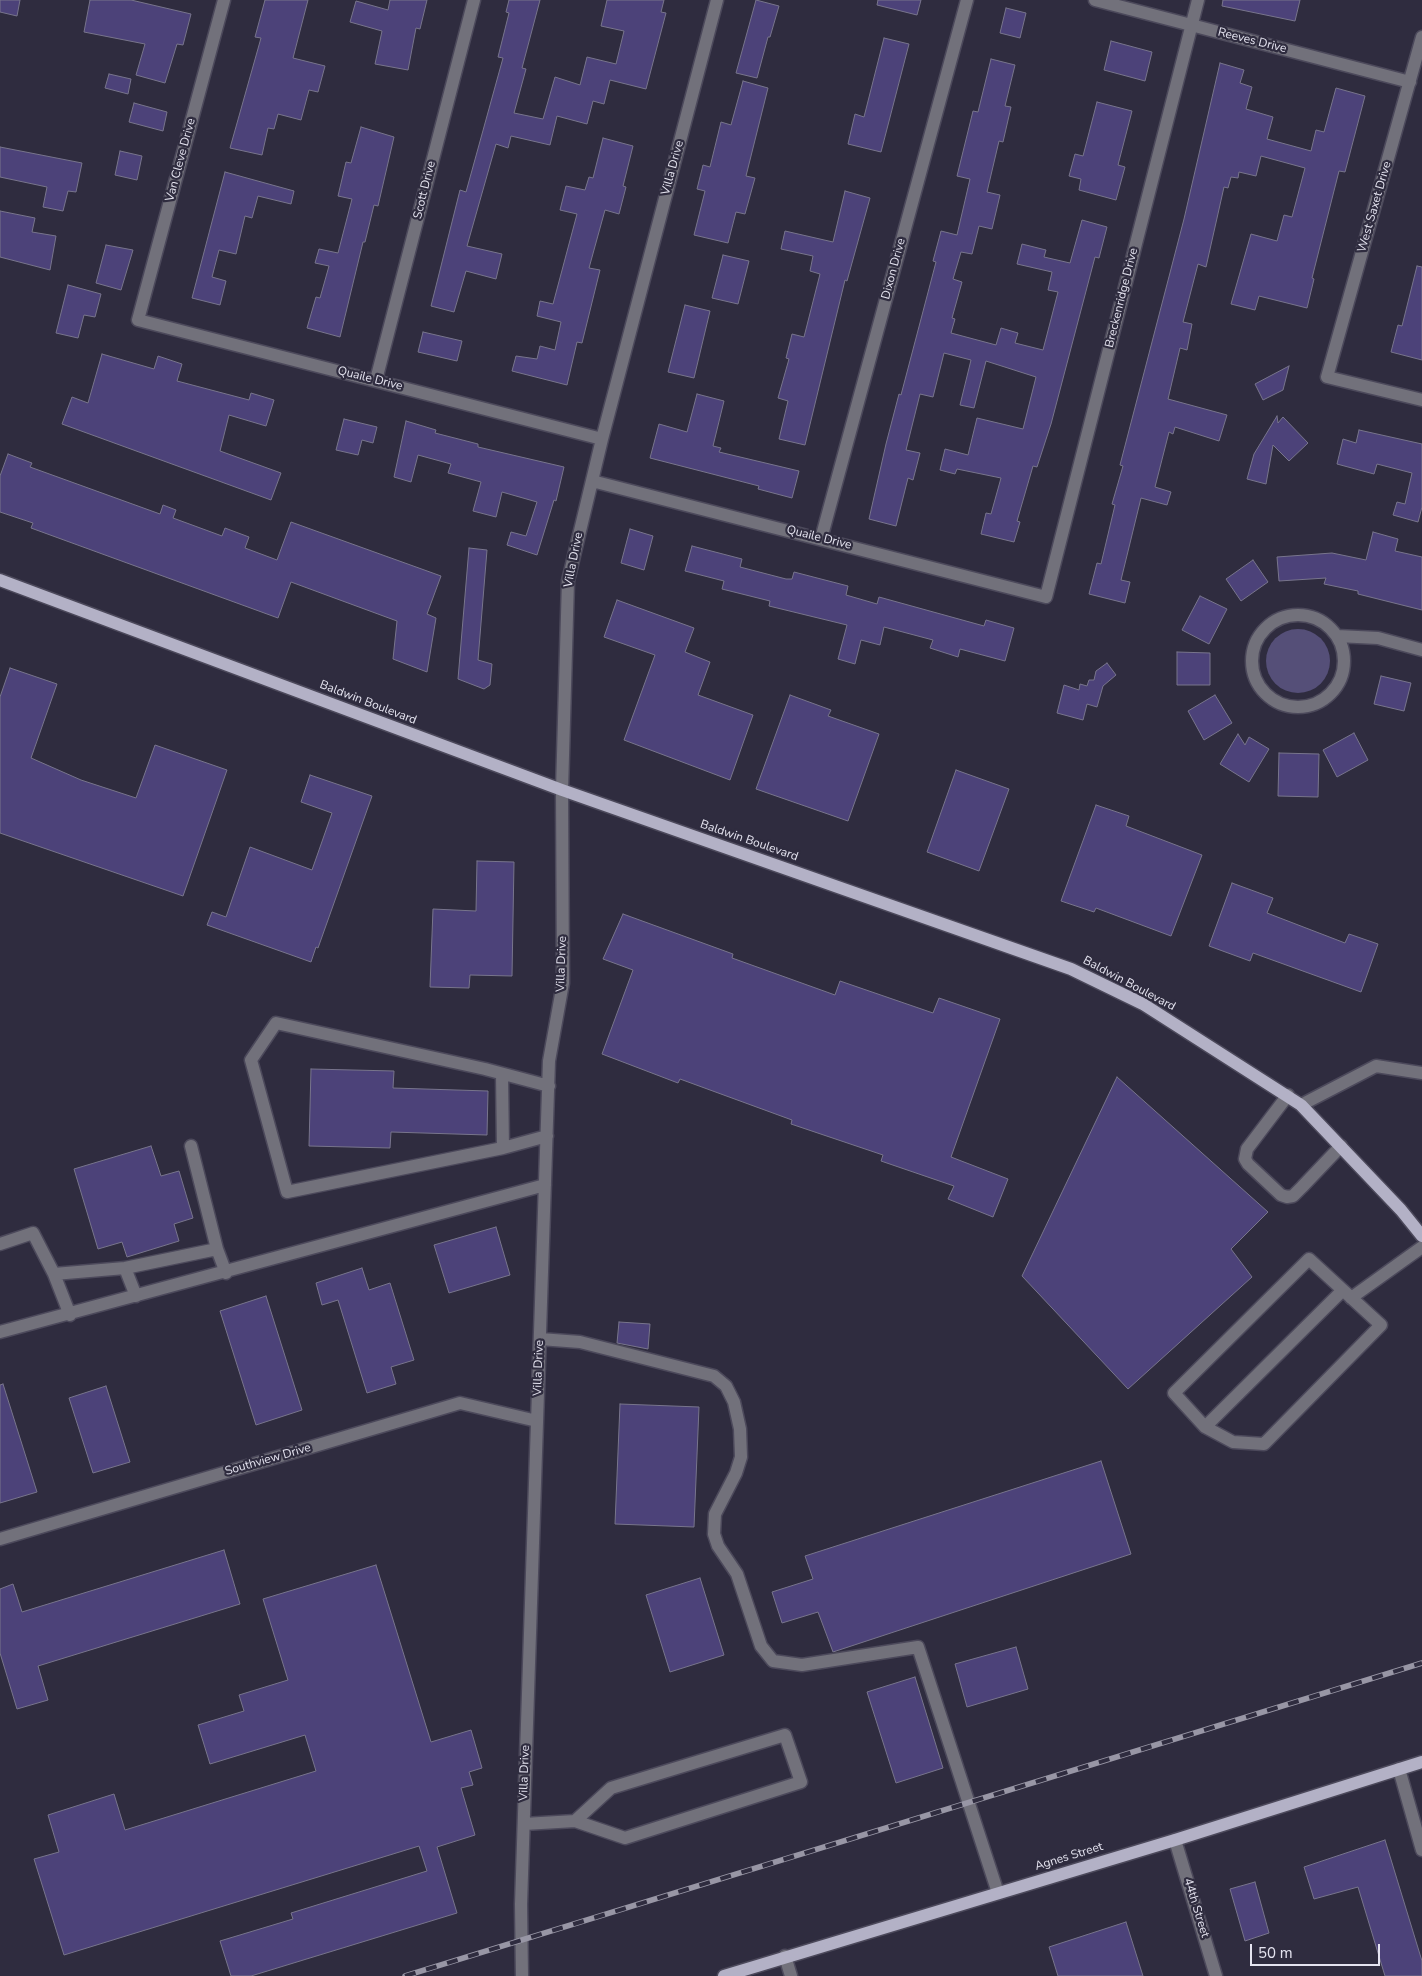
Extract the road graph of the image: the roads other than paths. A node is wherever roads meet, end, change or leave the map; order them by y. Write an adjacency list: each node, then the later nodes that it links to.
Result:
1 (224, 0): 10 (street, Van Cleve Drive)
2 (474, 0): 11 (street, Scott Drive)
3 (717, 0): 13 (street, Villa Drive)
4 (967, 0): 15 (street, Dixon Drive)
5 (1095, 0): 7 (street, Reeves Drive)
6 (1198, 0): 7 (street, Breckenridge Drive)
7 (1191, 25): 9 (street, Reeves Drive); 17 (street, Breckenridge Drive)
8 (1422, 37): 9 (street, West Saxet Drive)
9 (1410, 82): 12 (street, West Saxet Drive)
10 (138, 320): 11 (street, Quaile Drive)
11 (376, 380): 13 (street, Quaile Drive)
12 (1422, 400)
13 (602, 438): 14 (street, Villa Drive)
14 (592, 481): 15 (street, Quaile Drive); 20 (street, Villa Drive)
15 (821, 539): 17 (street, Quaile Drive)
16 (0, 580): 20 (main road, Baldwin Boulevard)
17 (1046, 597)
18 (1337, 636): 18 (street); 19 (street)
19 (1422, 650)
20 (562, 790): 23 (street, Villa Drive); 24 (main road, Baldwin Boulevard)
21 (1422, 1073): 25 (street)
22 (502, 1075): 23 (street); 29 (street); 29 (street)
23 (549, 1086): 26 (street, Villa Drive)
24 (1288, 1095): 25 (main road, Baldwin Boulevard); 28 (street)
25 (1301, 1104): 28 (main road, Baldwin Boulevard)
26 (547, 1136): 29 (street); 30 (street, Villa Drive)
27 (191, 1146): 34 (street)
28 (1341, 1146): 31 (main road, Baldwin Boulevard)
29 (503, 1148)
30 (545, 1185): 36 (street); 42 (street, Villa Drive)
31 (1422, 1236)
32 (0, 1244): 37 (street)
33 (1422, 1247): 38 (street)
34 (217, 1249): 35 (street); 36 (street)
35 (125, 1268): 37 (street); 39 (street)
36 (226, 1273): 39 (street)
37 (54, 1274): 40 (street)
38 (1347, 1294): 44 (street); 44 (street); 44 (street)
39 (136, 1296): 40 (street)
40 (70, 1315): 41 (street)
41 (0, 1332)
42 (540, 1339): 43 (street, Villa Drive); 52 (street)
43 (537, 1421): 45 (street, Southview Drive); 49 (street, Villa Drive)
44 (1205, 1427)
45 (0, 1539)
46 (1422, 1762): 47 (main road, Agnes Street)
47 (1399, 1769): 50 (main road, Agnes Street); 51 (street)
48 (575, 1821): 48 (street); 49 (street)
49 (524, 1824): 54 (street, Villa Drive)
50 (1175, 1840): 52 (main road, Agnes Street); 57 (street, 44th Street)
51 (1422, 1850)
52 (998, 1893): 53 (main road, Agnes Street)
53 (785, 1956): 55 (main road, Agnes Street); 56 (street)
54 (522, 1976)
55 (724, 1976)
56 (791, 1976)
57 (1216, 1976)

